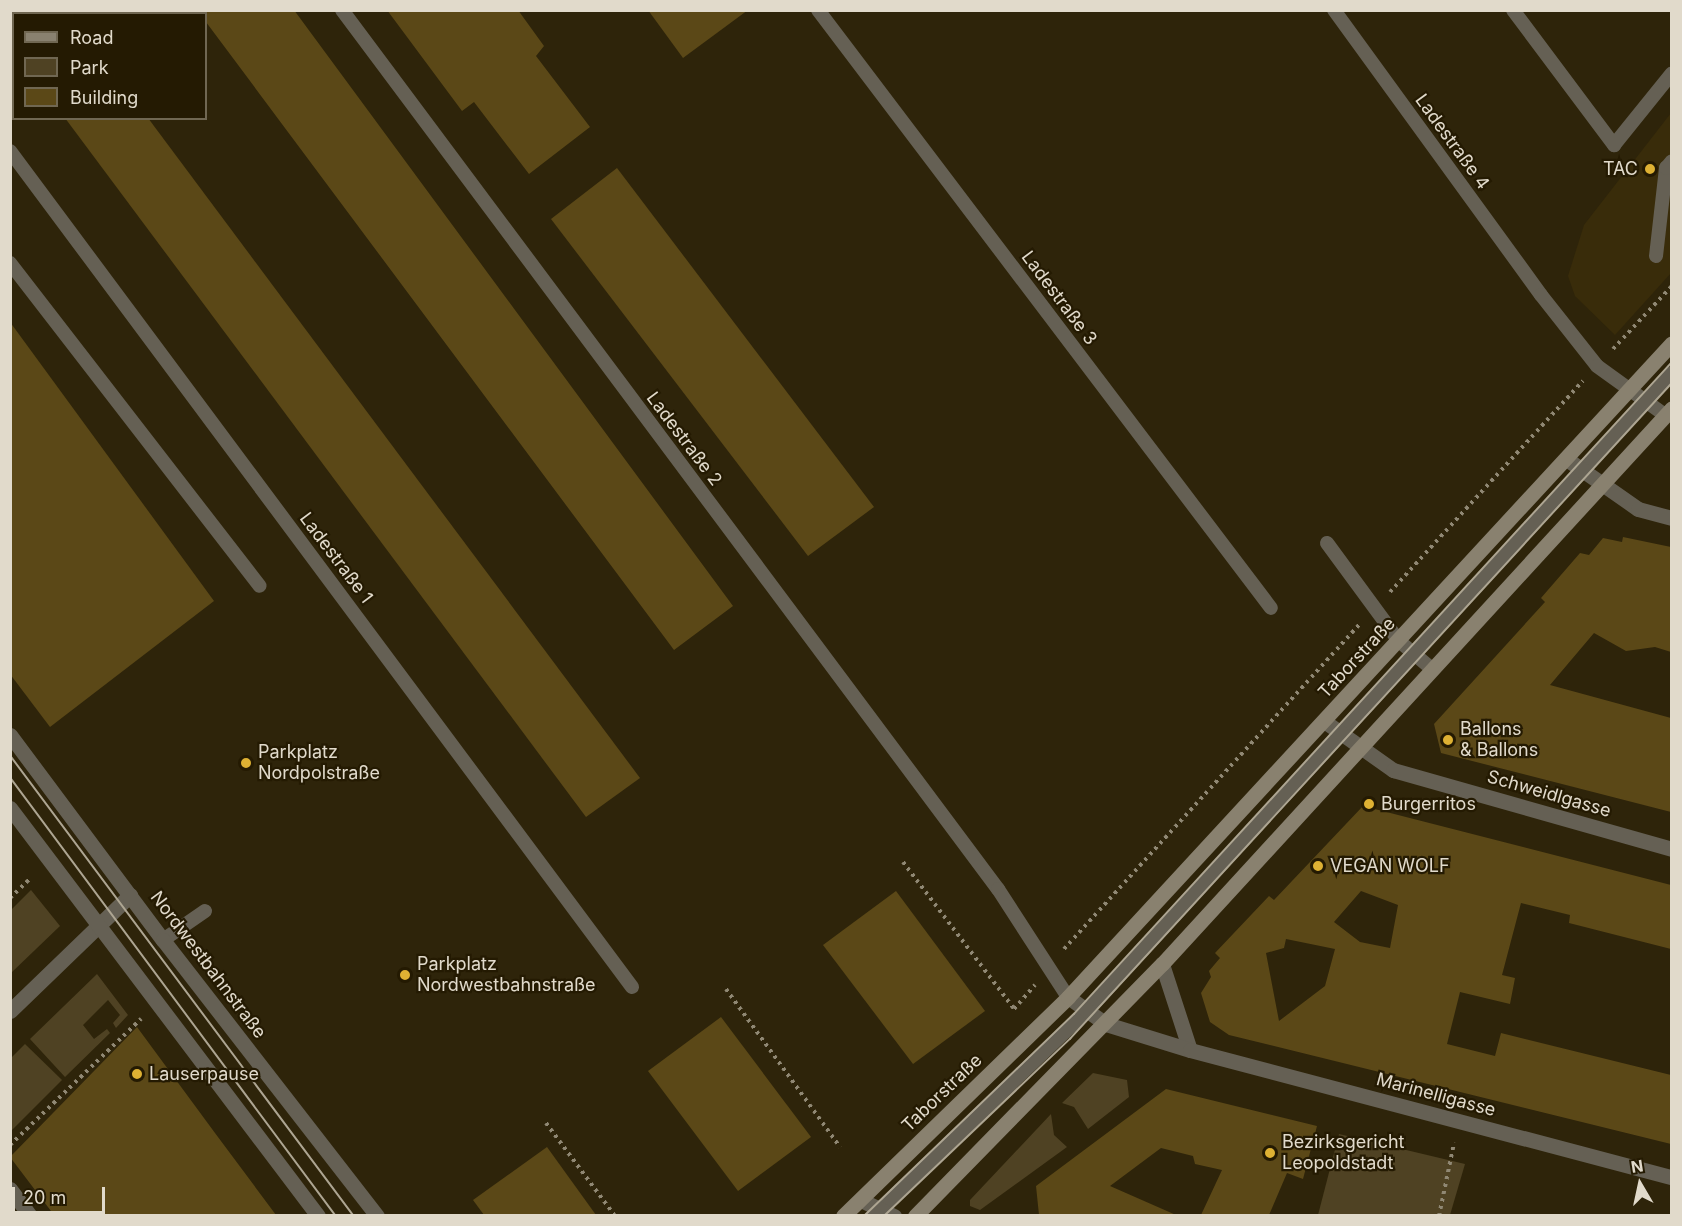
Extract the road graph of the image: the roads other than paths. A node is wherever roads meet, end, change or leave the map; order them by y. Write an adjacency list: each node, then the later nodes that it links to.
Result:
1 (342, 10): 37 (lane, Ladestraße 2)
2 (818, 10): 21 (lane, Ladestraße 3)
3 (1334, 10): 12 (lane, Ladestraße 4)
4 (1513, 10): 5 (lane)
5 (1671, 73)
6 (10, 151): 36 (lane, Ladestraße 1)
7 (1671, 161): 8 (lane)
8 (1656, 256)
9 (10, 263): 20 (lane)
10 (1671, 343): 12 (main road, Taborstraße)
11 (1671, 373): 13 (lane)
12 (1629, 390): 13 (lane, Ladestraße 4); 15 (main road, Taborstraße)
13 (1646, 401): 14 (lane, Ladestraße 4); 16 (lane)
14 (1668, 411): 17 (main road)
15 (1568, 460): 16 (street); 22 (main road, Taborstraße)
16 (1582, 470): 17 (street); 23 (lane)
17 (1601, 484): 18 (street); 24 (main road)
18 (1671, 518)
19 (1327, 543): 22 (lane)
20 (260, 586)
21 (1271, 608)
22 (1398, 641): 23 (lane); 25 (main road, Taborstraße)
23 (1414, 654): 24 (lane); 27 (lane)
24 (1432, 669): 28 (main road)
25 (1324, 721): 27 (street, Schweidlgasse); 37 (main road, Taborstraße)
26 (10, 735): 31 (street, Nordwestbahnstraße)
27 (1341, 735): 28 (street, Schweidlgasse); 39 (lane)
28 (1361, 750): 30 (street, Schweidlgasse); 35 (main road)
29 (10, 808): 33 (street)
30 (1671, 849)
31 (130, 895): 33 (street); 34 (street, Nordwestbahnstraße)
32 (205, 911): 34 (lane)
33 (98, 926): 38 (street); 47 (street)
34 (163, 940): 48 (street, Nordwestbahnstraße)
35 (1162, 964): 40 (main road); 41 (street)
36 (632, 987)
37 (1068, 997): 39 (street); 44 (main road, Taborstraße)
38 (10, 1011)
39 (1087, 1011): 40 (street); 45 (lane)
40 (1106, 1024): 41 (street, Marinelligasse); 50 (main road)
41 (1190, 1050): 42 (street, Marinelligasse)
42 (1671, 1177)
43 (10, 1189): 46 (street)
44 (861, 1200): 45 (street); 49 (main road, Taborstraße)
45 (883, 1213)
46 (30, 1215)
47 (318, 1215)
48 (377, 1215)
49 (843, 1215)
50 (915, 1215)

